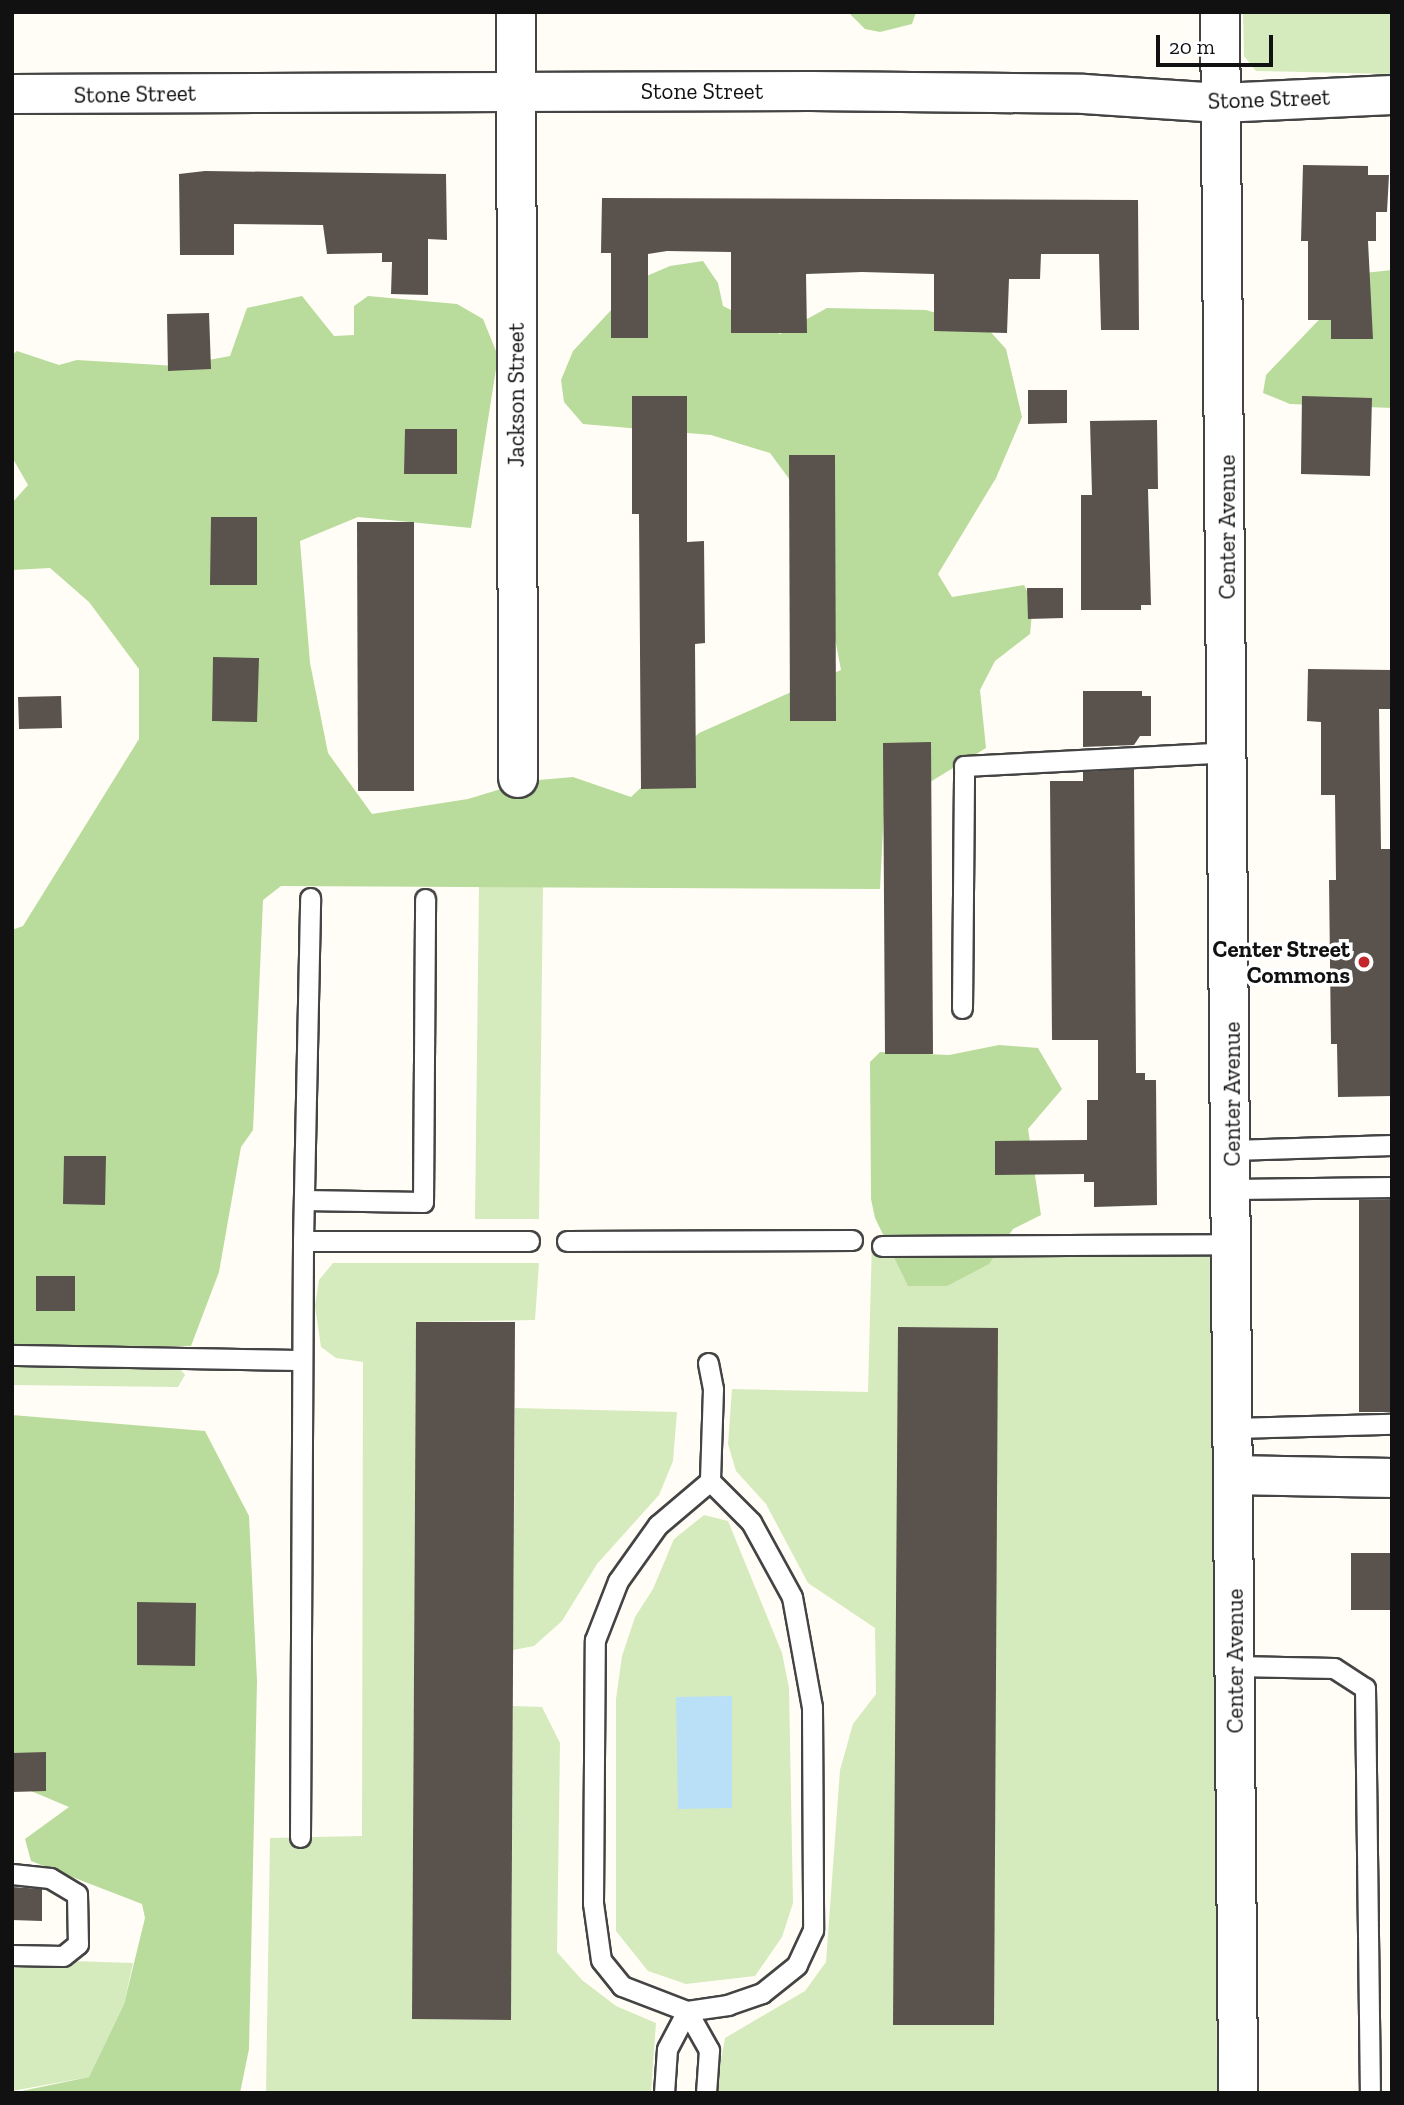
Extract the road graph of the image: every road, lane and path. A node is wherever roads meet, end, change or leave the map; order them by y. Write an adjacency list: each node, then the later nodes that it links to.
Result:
1 (516, 12): 3 (street, Jackson Street)
2 (1220, 12): 6 (street, Center Avenue)
3 (515, 92): 4 (street, Stone Street); 6 (street, Stone Street); 8 (street, Jackson Street)
4 (12, 94)
5 (1392, 94): 6 (street, Stone Street)
6 (1220, 103): 7 (street, Center Avenue)
7 (1228, 752): 11 (lane); 13 (street, Center Avenue)
8 (518, 778)
9 (310, 898): 16 (lane)
10 (425, 899): 16 (lane)
11 (962, 1008)
12 (1392, 1145): 13 (lane)
13 (1232, 1150): 15 (street, Center Avenue)
14 (1392, 1187): 15 (lane)
15 (1233, 1189): 21 (street, Center Avenue)
16 (304, 1200): 18 (lane)
17 (852, 1240): 20 (lane)
18 (303, 1241): 19 (lane); 24 (lane)
19 (529, 1241)
20 (567, 1241)
21 (1233, 1244): 22 (lane); 27 (street, Center Avenue)
22 (882, 1246)
23 (12, 1355): 24 (lane)
24 (302, 1360): 32 (lane)
25 (708, 1363): 30 (lane)
26 (1392, 1424): 27 (lane)
27 (1234, 1428): 28 (street, Center Avenue)
28 (1235, 1475): 29 (street); 31 (street, Center Avenue)
29 (1392, 1478)
30 (710, 1481): 35 (lane); 35 (lane)
31 (1235, 1666): 38 (street, Center Avenue); 39 (lane)
32 (300, 1837)
33 (12, 1874): 34 (lane)
34 (12, 1955)
35 (687, 2011): 36 (lane); 37 (lane)
36 (664, 2093)
37 (706, 2093)
38 (1238, 2093)
39 (1370, 2093)

